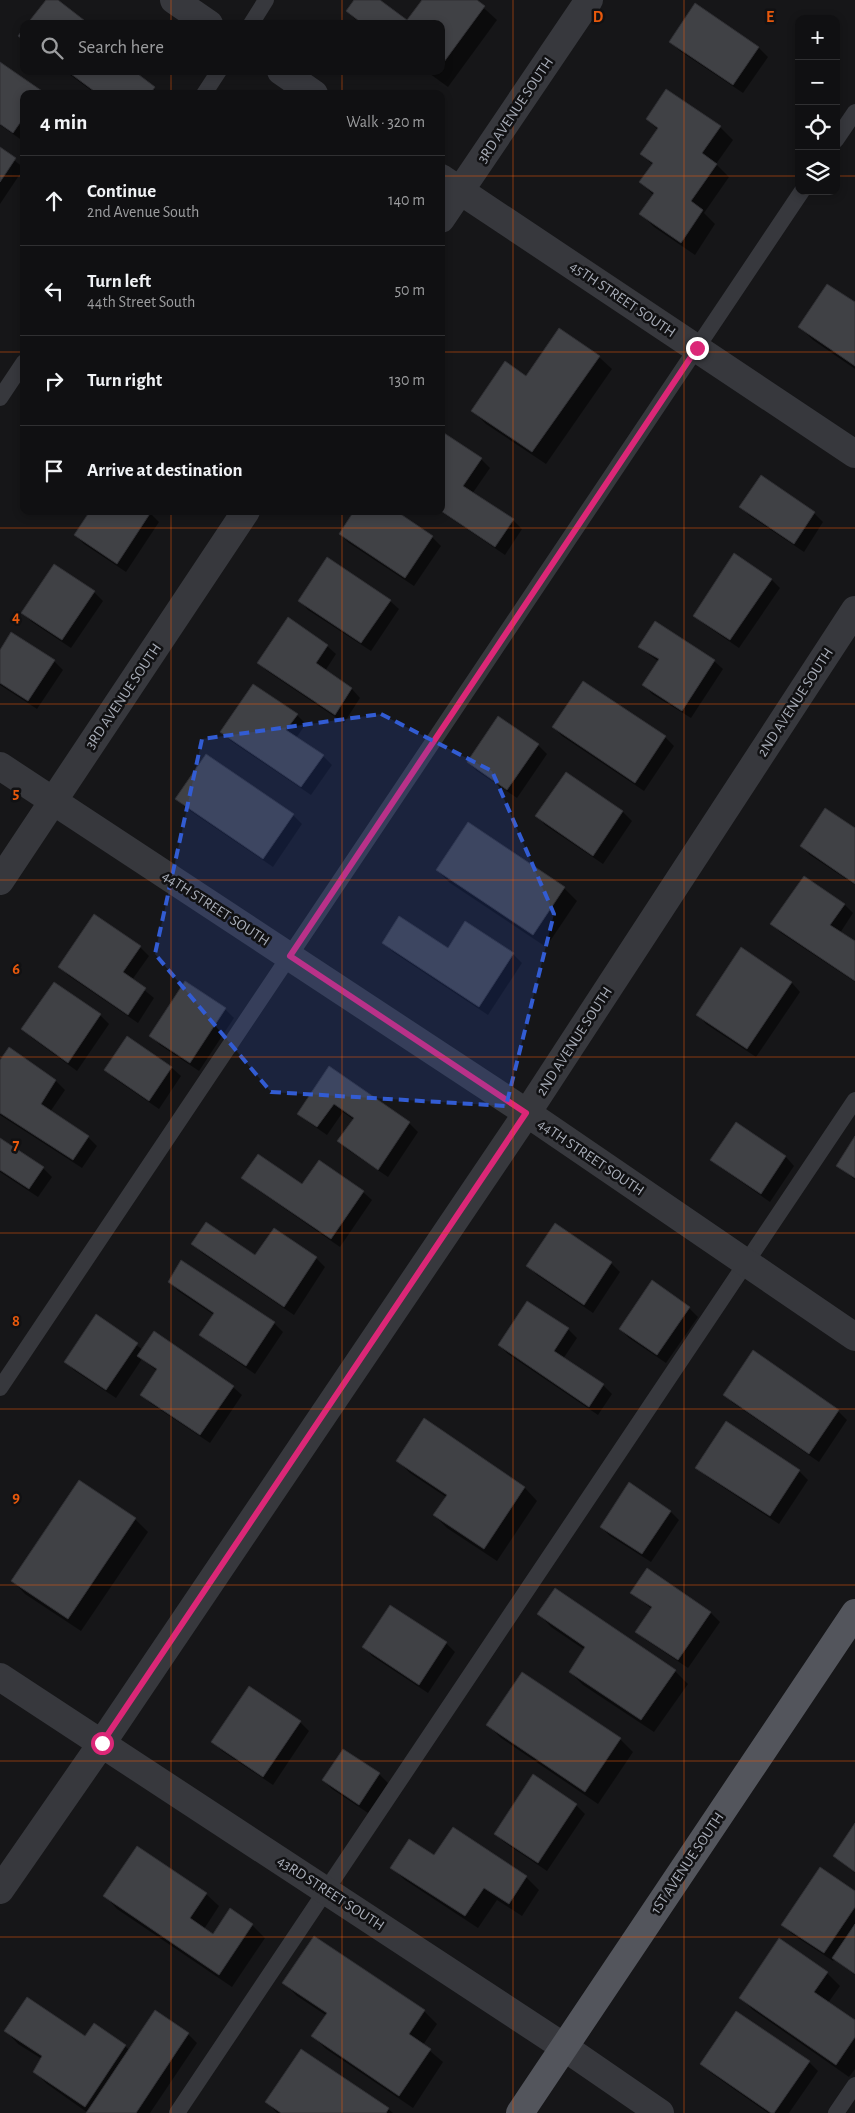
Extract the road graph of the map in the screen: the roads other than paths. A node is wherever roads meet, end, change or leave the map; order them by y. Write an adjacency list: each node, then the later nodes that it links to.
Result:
1 (174, 0): 4 (street)
2 (266, 0): 5 (lane)
3 (589, 0): 12 (street, 3RD AVENUE SOUTH)
4 (203, 20)
5 (253, 20)
6 (216, 75): 8 (lane)
7 (287, 75): 9 (street)
8 (207, 90)
9 (308, 90)
10 (855, 112): 11 (lane)
11 (840, 134)
12 (451, 184): 14 (street, 3RD AVENUE SOUTH); 15 (street, 45TH STREET SOUTH)
13 (799, 195): 15 (lane)
14 (445, 205)
15 (697, 348): 18 (street, 45TH STREET SOUTH); 24 (lane)
16 (20, 368): 17 (lane)
17 (0, 398)
18 (855, 454)
19 (243, 515): 22 (street, 3RD AVENUE SOUTH)
20 (855, 610): 26 (street, 2ND AVENUE SOUTH)
21 (0, 766): 22 (street, 44TH STREET SOUTH)
22 (53, 801): 23 (street, 3RD AVENUE SOUTH); 24 (street, 44TH STREET SOUTH)
23 (0, 881)
24 (290, 956): 26 (street, 44TH STREET SOUTH); 29 (lane)
25 (855, 1100): 27 (lane)
26 (526, 1113): 27 (street, 44TH STREET SOUTH); 32 (street, 2ND AVENUE SOUTH)
27 (746, 1262): 28 (street, 44TH STREET SOUTH); 34 (lane)
28 (855, 1337)
29 (0, 1388)
30 (855, 1613): 35 (main road, 1ST AVENUE SOUTH)
31 (0, 1677): 32 (street, 43RD STREET SOUTH)
32 (102, 1743): 33 (street, 2ND AVENUE SOUTH); 34 (street, 43RD STREET SOUTH)
33 (0, 1890)
34 (326, 1890): 35 (street, 43RD STREET SOUTH); 37 (lane)
35 (564, 2047): 38 (main road, 1ST AVENUE SOUTH); 39 (street, 43RD STREET SOUTH)
36 (855, 2085): 40 (lane)
37 (178, 2113)
38 (520, 2113)
39 (660, 2113)
40 (836, 2113)

